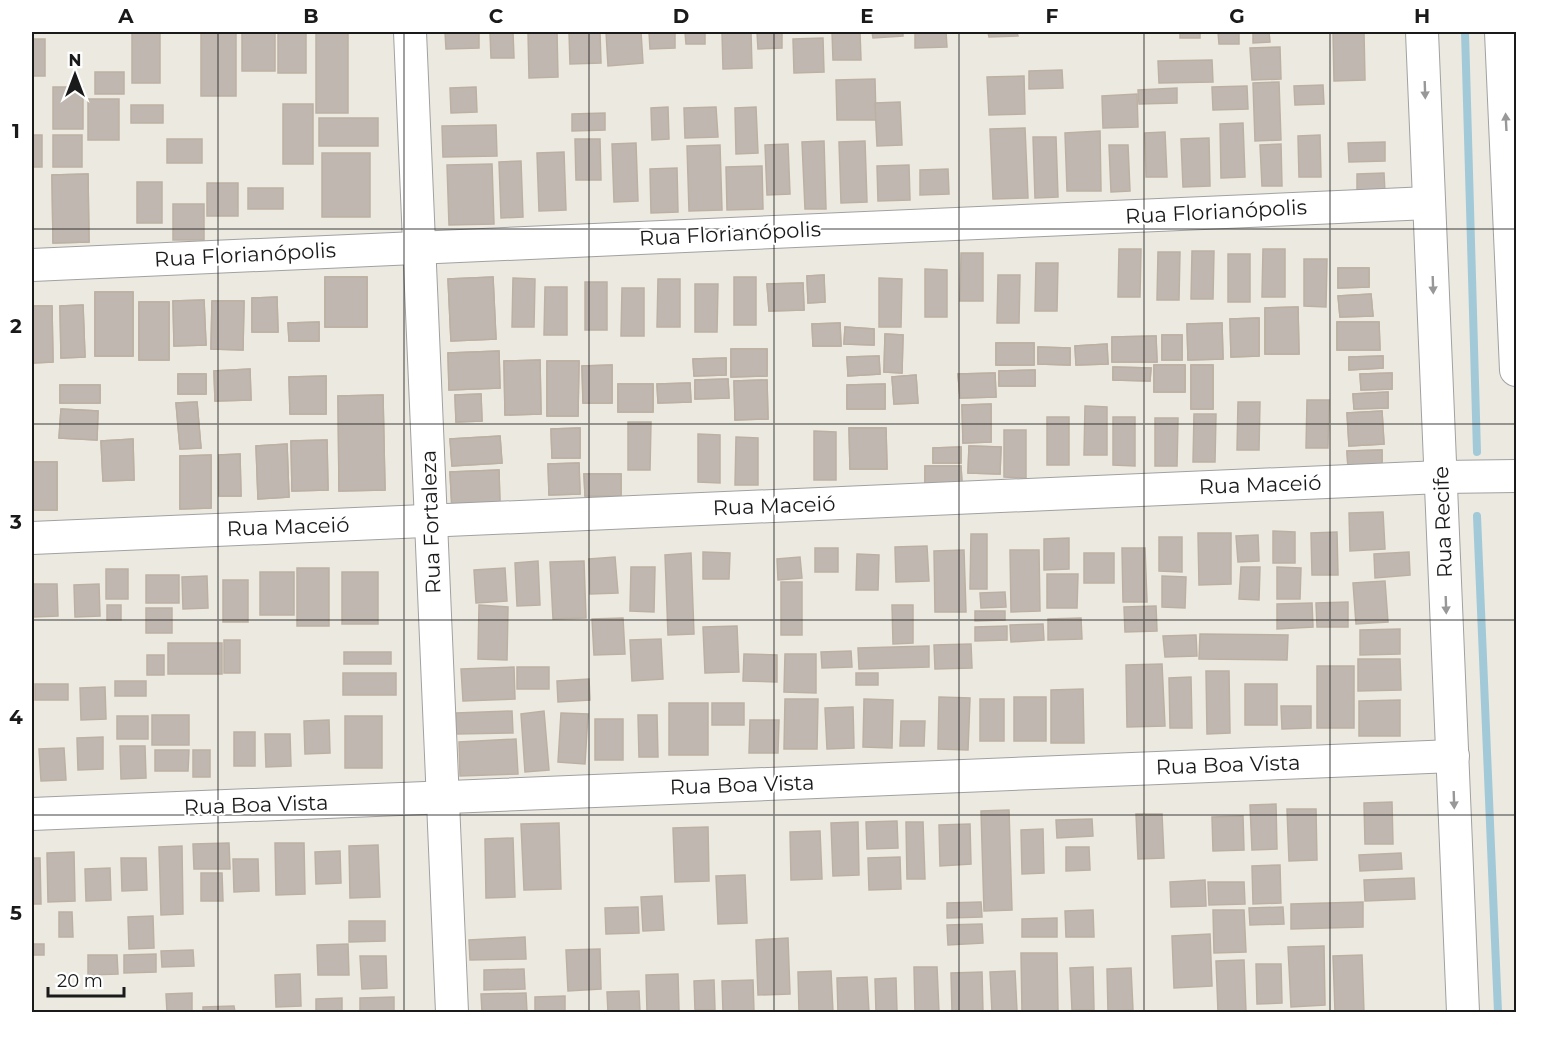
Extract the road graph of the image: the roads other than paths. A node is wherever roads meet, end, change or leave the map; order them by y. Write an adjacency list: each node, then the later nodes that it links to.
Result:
1 (410, 32): 5 (street, Rua Fortaleza)
2 (1422, 32): 4 (street, Rua Recife, one-way to 4)
3 (1502, 32): 7 (street, one-way to 3)
4 (1429, 203): 5 (street, Rua Florianópolis); 9 (street, Rua Recife, one-way to 9)
5 (419, 248): 6 (street, Rua Florianópolis); 10 (street, Rua Fortaleza)
6 (32, 265)
7 (1516, 370)
8 (1516, 476): 9 (street, Rua Maceió)
9 (1441, 477): 10 (street, Rua Maceió); 12 (street, Rua Recife, one-way to 12)
10 (431, 521): 11 (street, Rua Maceió); 13 (street, Rua Fortaleza)
11 (32, 538)
12 (1452, 756): 13 (street, Rua Boa Vista); 16 (street, Rua Recife, one-way to 16)
13 (443, 798): 14 (street, Rua Boa Vista); 15 (street, Rua Fortaleza)
14 (32, 814)
15 (452, 1012)
16 (1463, 1012)

